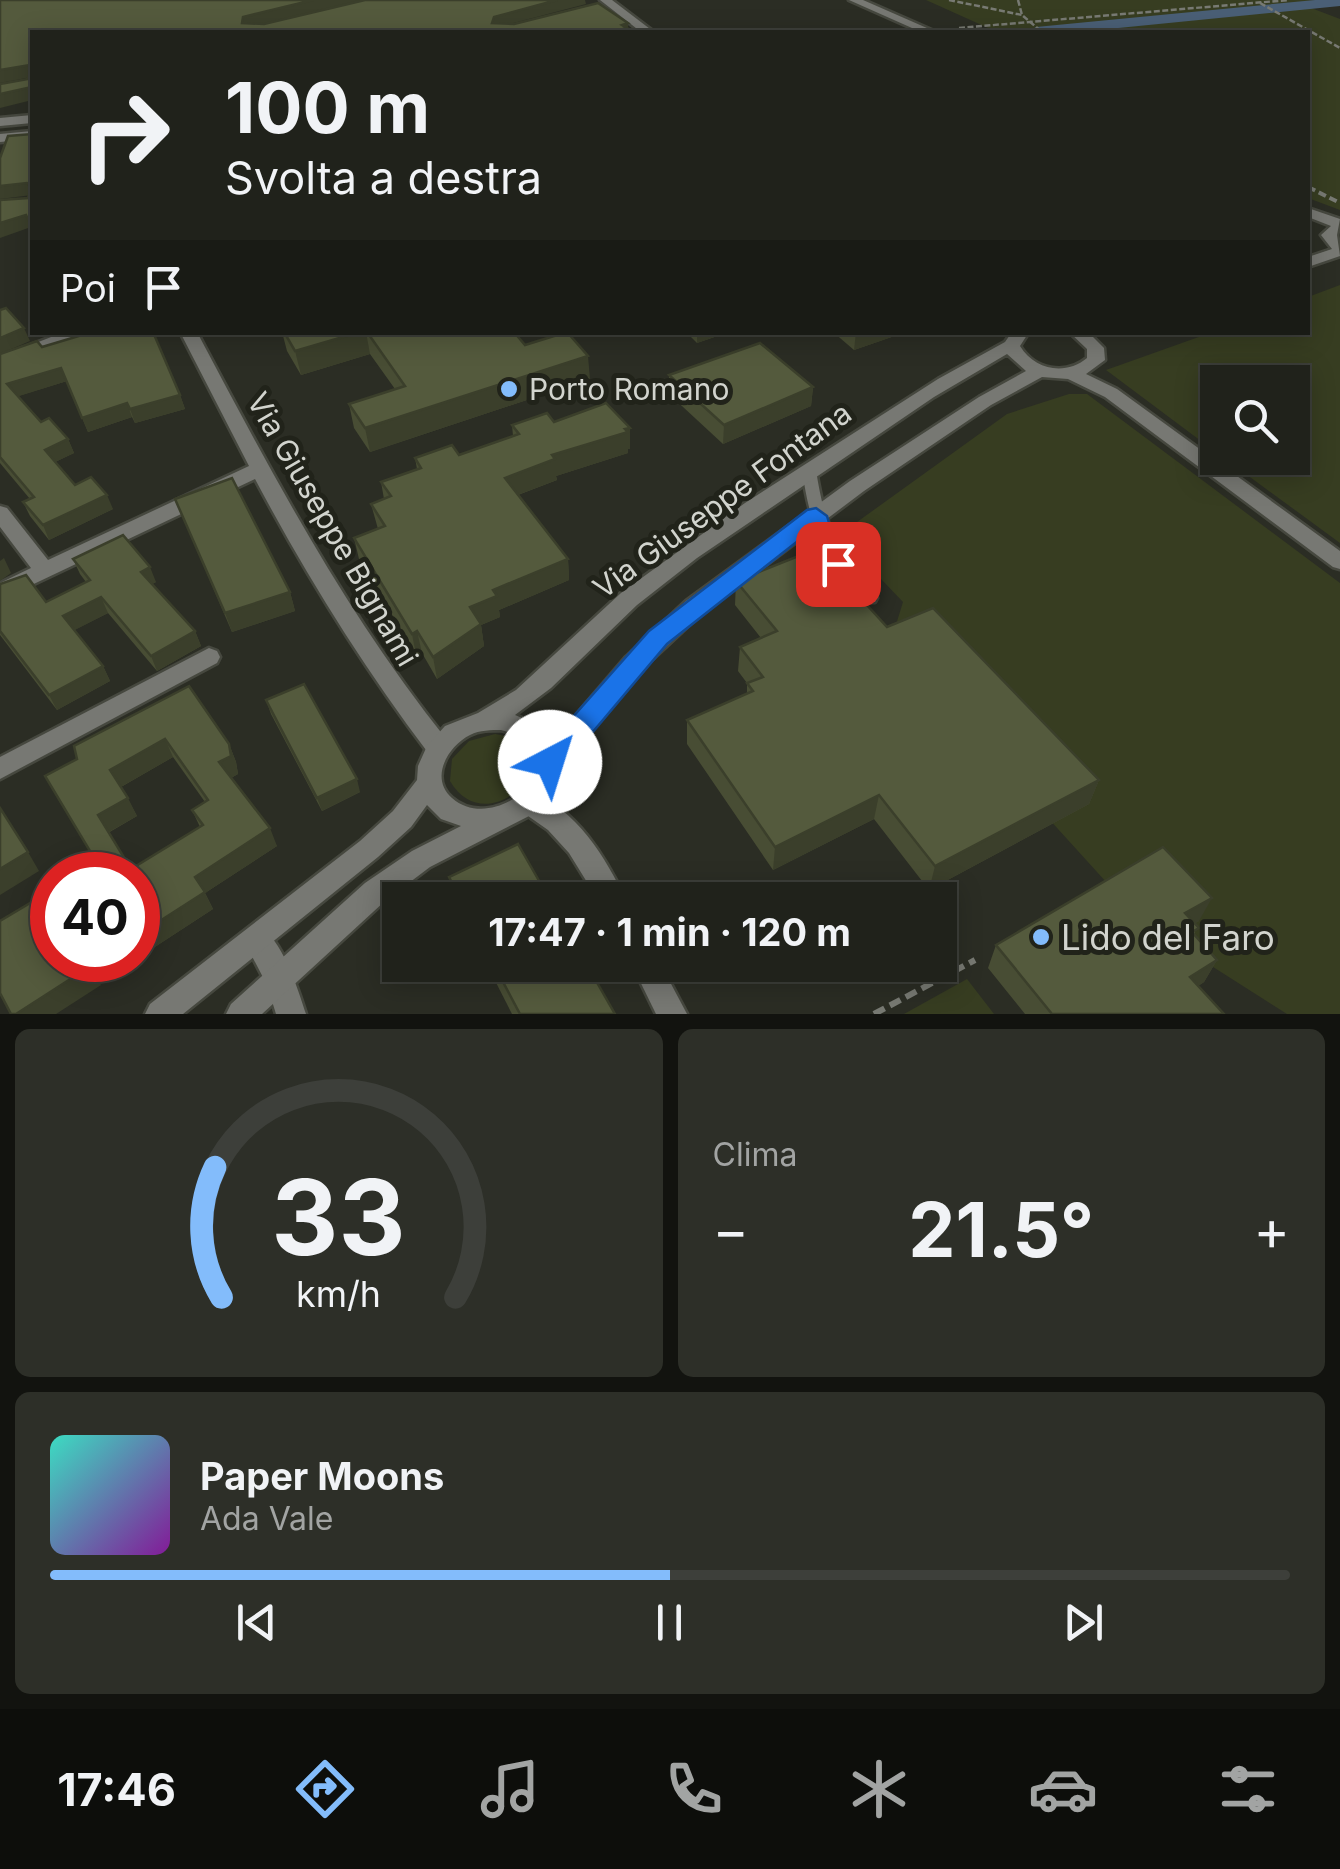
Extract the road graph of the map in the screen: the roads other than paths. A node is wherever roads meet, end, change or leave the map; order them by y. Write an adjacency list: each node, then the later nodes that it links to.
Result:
1 (854, 0): 5 (street)
2 (608, 2): 3 (street); 4 (street)
3 (586, 11)
4 (645, 30)
5 (918, 30)
6 (30, 118): 7 (street)
7 (0, 122)
8 (30, 135): 9 (street)
9 (0, 138)
10 (1310, 213): 11 (street)
11 (1340, 224): 12 (street)
12 (1340, 250): 13 (street)
13 (1310, 261)
14 (73, 335): 18 (street)
15 (190, 335): 21 (street, Via Giuseppe Bignami)
16 (1089, 335): 20 (street)
17 (1017, 336): 19 (street); 22 (street, Via Giuseppe Fontana)
18 (0, 363)
19 (1039, 371): 20 (street); 24 (street)
20 (1072, 374): 25 (street)
21 (259, 470): 26 (street); 31 (street, Via Giuseppe Bignami)
22 (809, 470): 24 (lane); 30 (street, Via Giuseppe Fontana)
23 (0, 513): 26 (street)
24 (816, 516): 28 (lane); 32 (street)
25 (1340, 562)
26 (45, 571): 27 (street)
27 (0, 592)
28 (868, 598)
29 (209, 657): 33 (street)
30 (483, 720): 31 (street); 32 (street)
31 (438, 747): 34 (street)
32 (550, 762): 35 (street)
33 (0, 769)
34 (429, 784): 36 (street); 38 (street)
35 (530, 803): 36 (street); 37 (street)
36 (502, 817): 39 (street)
37 (601, 882)
38 (256, 939): 39 (street); 41 (street)
39 (280, 980): 42 (street); 43 (street)
40 (655, 982): 44 (street)
41 (160, 1014)
42 (241, 1014)
43 (291, 1014)
44 (672, 1014)

